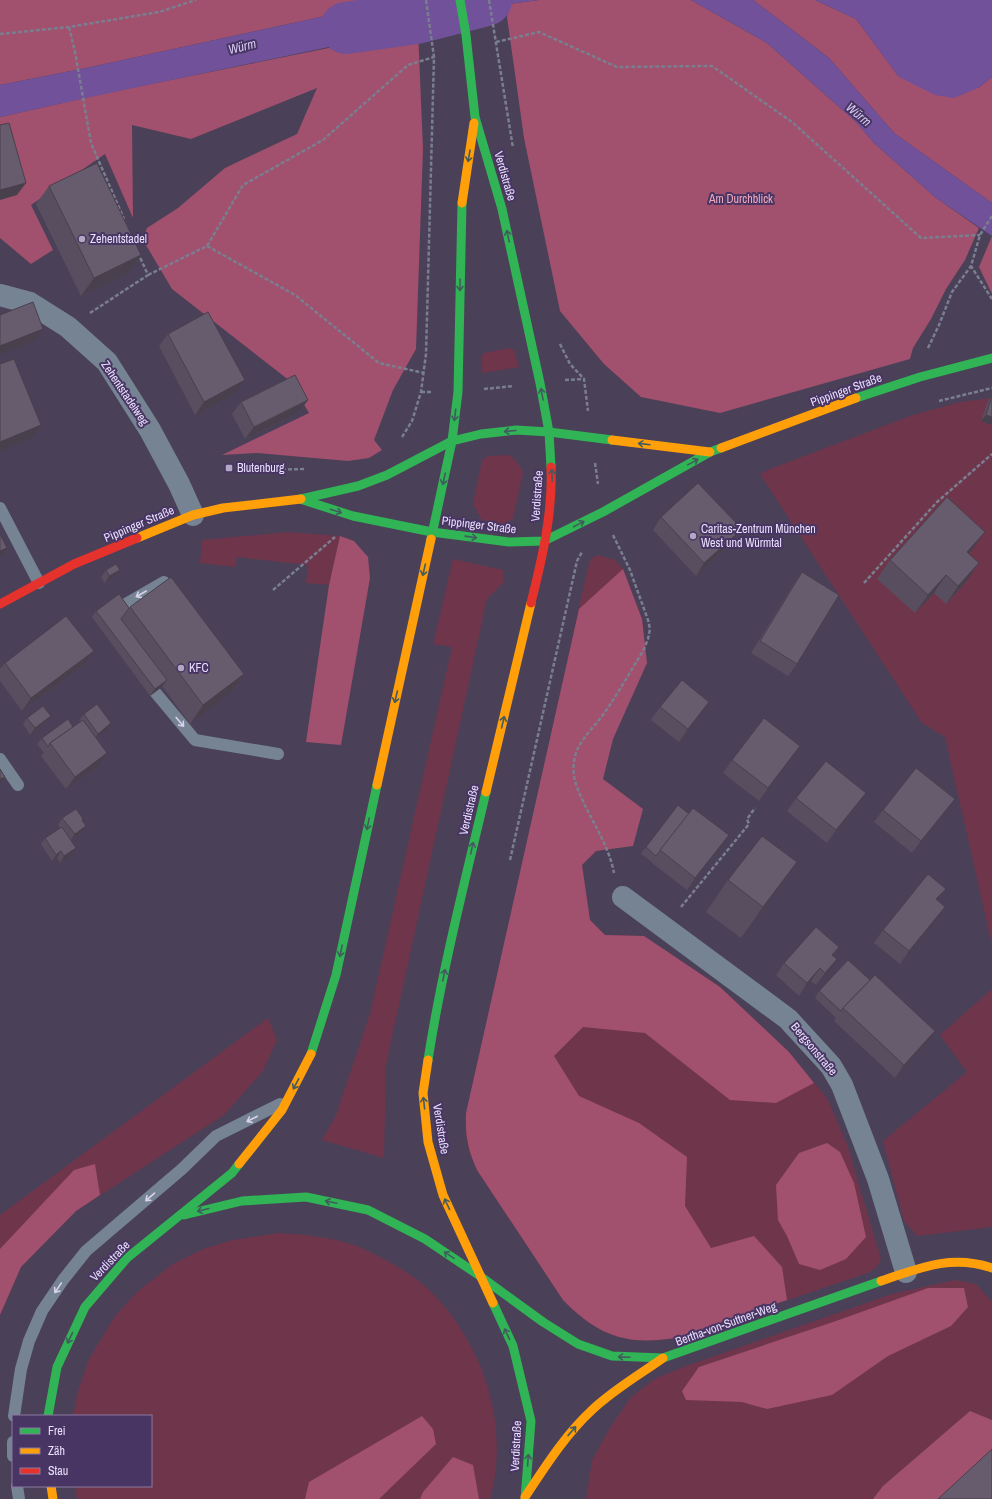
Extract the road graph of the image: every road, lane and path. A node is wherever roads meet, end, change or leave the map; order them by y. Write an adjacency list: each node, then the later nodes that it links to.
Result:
1 (196, 0): 5 (path)
2 (426, 0): 9 (path)
3 (460, 0): 10 (main road, Verdistraße)
4 (489, 0): 6 (path)
5 (69, 27): 7 (path); 12 (path)
6 (494, 29)
7 (0, 34)
8 (496, 42): 13 (path)
9 (434, 58): 14 (path); 22 (path)
10 (475, 118): 24 (main road, Verdistraße, one-way to 10); 25 (main road, Verdistraße, one-way to 25)
11 (992, 216): 13 (path)
12 (124, 219)
13 (980, 235): 16 (path)
14 (207, 246): 17 (path); 22 (path)
15 (139, 254): 17 (path)
16 (971, 266): 19 (path); 23 (path)
17 (148, 275): 20 (path)
18 (0, 296): 20 (street, Zehentstadelweg)
19 (992, 299)
20 (68, 327): 33 (street, Zehentstadelweg)
21 (992, 358): 23 (main road, Pippinger Straße)
22 (424, 373): 26 (path)
23 (920, 377): 27 (main road, Pippinger Straße)
24 (549, 432): 25 (main road, Pippinger Straße, one-way to 25); 27 (main road, Pippinger Straße, one-way to 24); 37 (main road, Verdistraße, one-way to 24)
25 (452, 441): 31 (main road, Pippinger Straße); 34 (main road, Verdistraße, one-way to 34)
26 (398, 442)
27 (710, 452): 37 (main road, Pippinger Straße, one-way to 27)
28 (992, 454): 41 (path)
29 (313, 469): 30 (path)
30 (258, 470)
31 (298, 499): 33 (main road, Pippinger Straße); 34 (main road, Pippinger Straße, one-way to 34)
32 (0, 508): 40 (lane)
33 (193, 515): 40 (main road, Pippinger Straße)
34 (432, 532): 37 (main road, Pippinger Straße, one-way to 37); 53 (main road, Verdistraße, one-way to 53)
35 (612, 532): 51 (path)
36 (337, 535): 42 (path)
37 (544, 541): 57 (main road, Verdistraße, one-way to 37)
38 (584, 549): 50 (path)
39 (164, 582): 44 (lane, one-way to 44)
40 (39, 583): 43 (main road, Pippinger Straße)
41 (864, 583)
42 (273, 590)
43 (0, 604)
44 (119, 608)
45 (155, 692): 46 (lane, one-way to 46)
46 (278, 754)
47 (0, 759): 48 (lane)
48 (18, 785)
49 (755, 808): 52 (path)
50 (510, 860)
51 (623, 897): 52 (street, Bergsonstraße)
52 (664, 927): 56 (street, Bergsonstraße)
53 (287, 1101): 54 (main road, Verdistraße); 59 (lane, one-way to 59)
54 (178, 1217): 57 (main road, Bertha-von-Suttner-Weg, one-way to 54); 60 (main road, Verdistraße, one-way to 60)
55 (992, 1268): 56 (main road, Bertha-von-Suttner-Weg)
56 (906, 1272): 58 (main road, Bertha-von-Suttner-Weg)
57 (481, 1277): 58 (main road, Bertha-von-Suttner-Weg, one-way to 57); 63 (main road, Verdistraße, one-way to 57)
58 (664, 1358): 63 (main road, one-way to 58)
59 (14, 1415)
60 (48, 1415)
61 (17, 1487): 64 (lane)
62 (51, 1487): 65 (main road)
63 (525, 1498)
64 (19, 1499)
65 (53, 1499)

